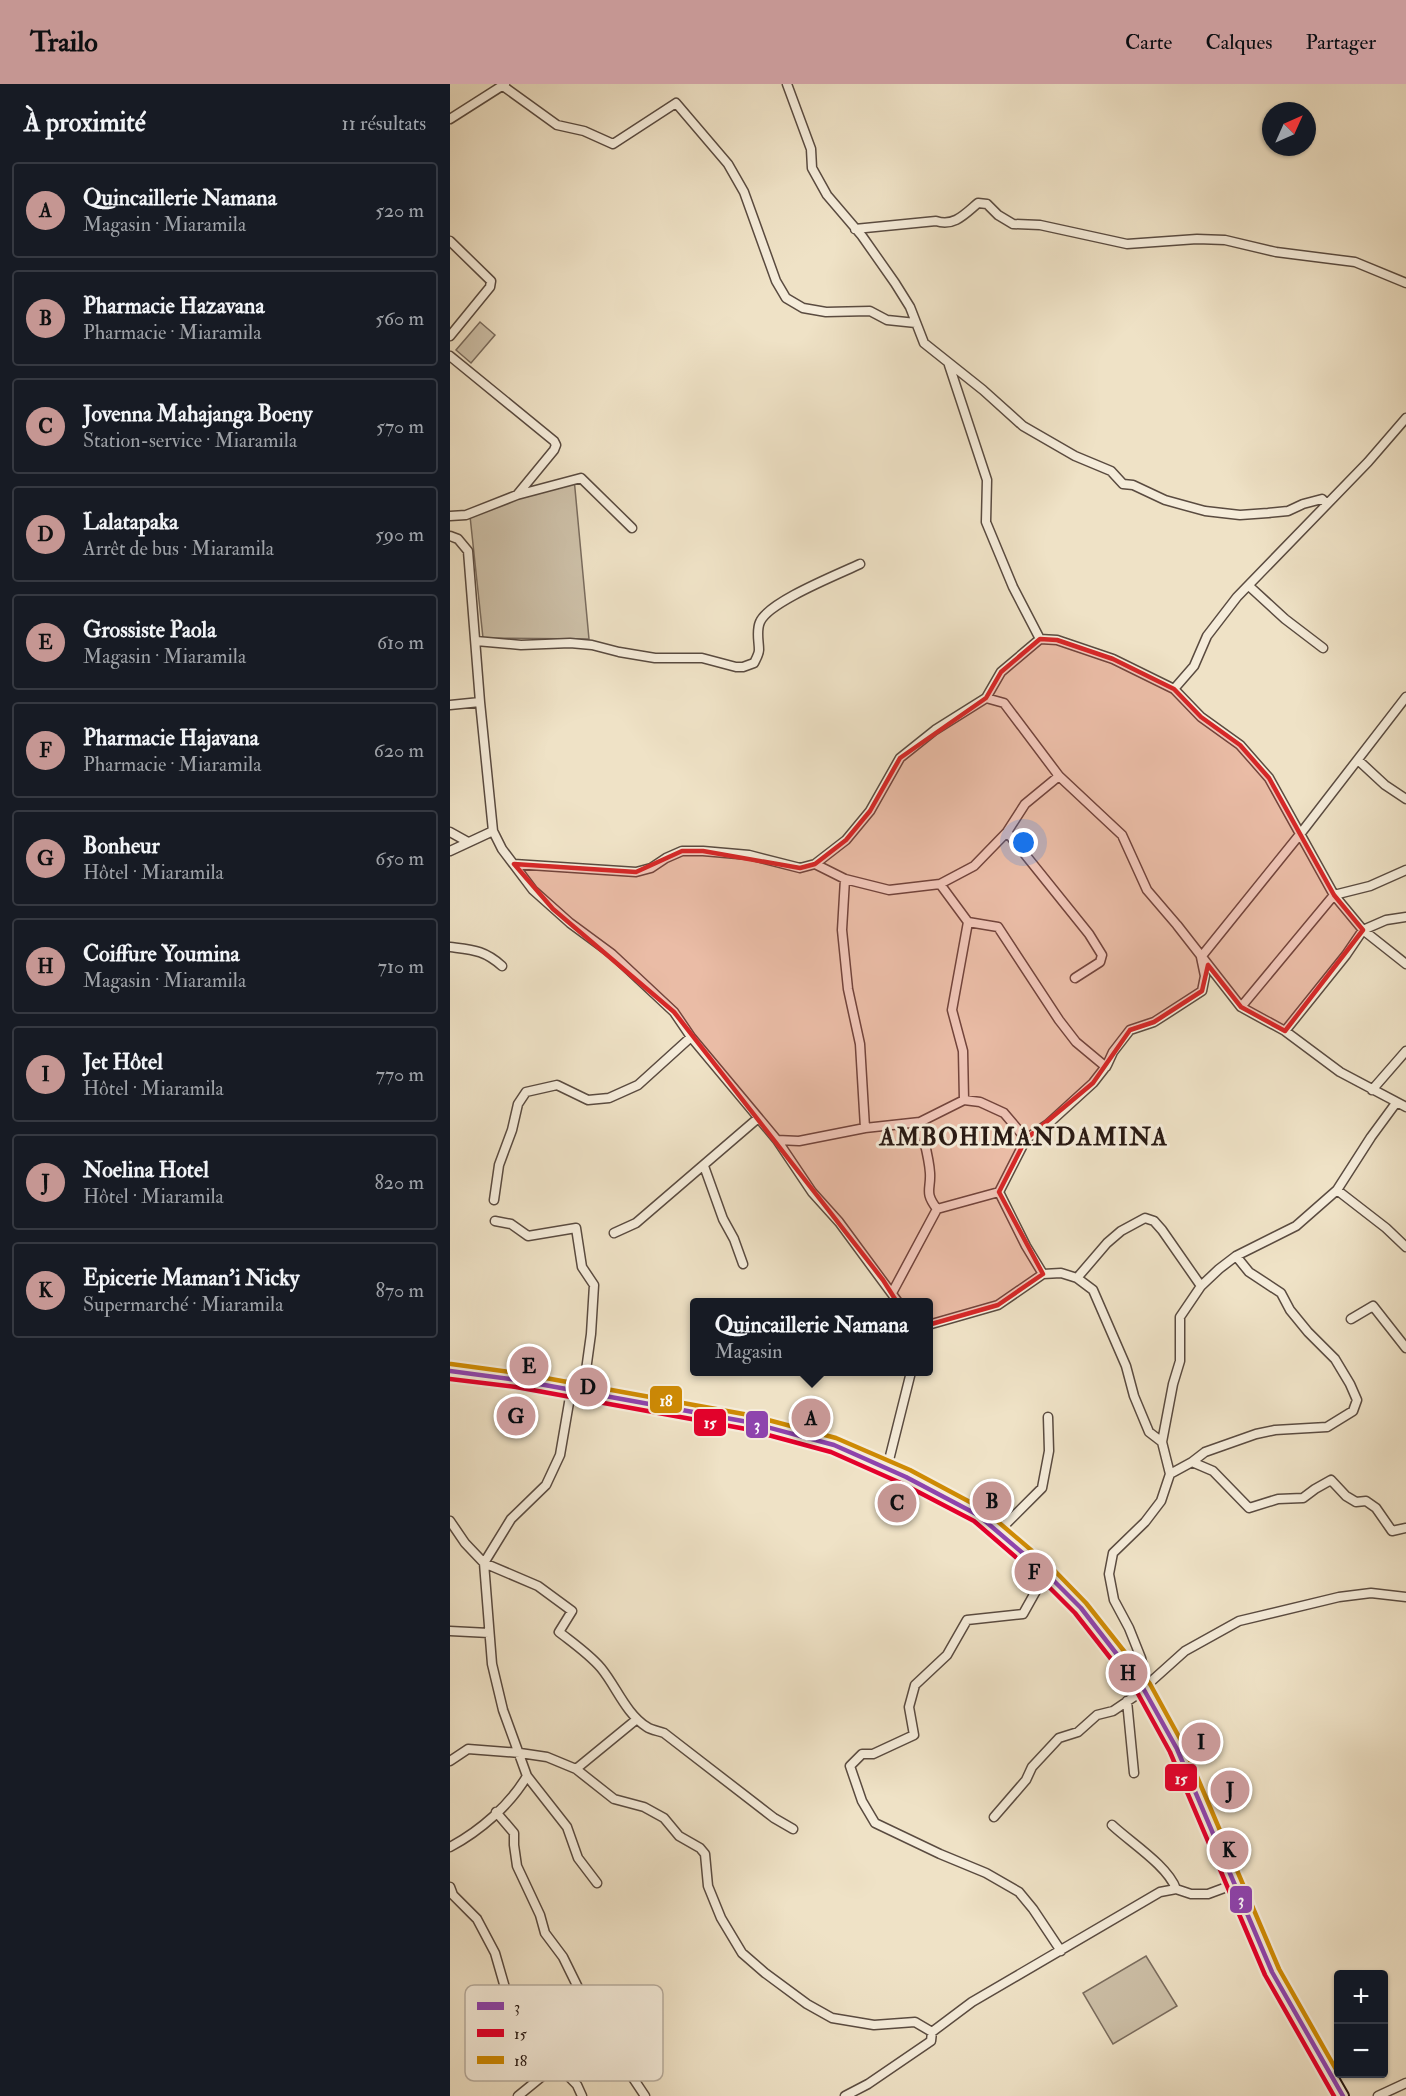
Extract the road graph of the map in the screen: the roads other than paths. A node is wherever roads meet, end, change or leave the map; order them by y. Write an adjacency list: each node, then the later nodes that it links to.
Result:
1 (787, 84): 4 (street)
2 (504, 85): 3 (street); 7 (street)
3 (450, 119)
4 (855, 229): 6 (street); 7 (street)
5 (450, 241): 8 (street)
6 (1406, 283)
7 (916, 323): 10 (street)
8 (450, 336)
9 (450, 356): 12 (street)
10 (949, 364): 13 (street); 19 (street)
11 (1406, 418): 13 (street)
12 (517, 495): 14 (street); 15 (street)
13 (1327, 504): 18 (street)
14 (450, 516)
15 (632, 528)
16 (450, 536): 20 (street)
17 (860, 564): 20 (street)
18 (1248, 586): 21 (street); 22 (street)
19 (1040, 639): 22 (street); 24 (street)
20 (476, 641): 25 (street)
21 (1323, 648)
22 (1174, 689): 33 (street)
23 (1406, 697): 27 (street)
24 (986, 698): 28 (street); 37 (street)
25 (480, 702): 26 (street); 31 (street)
26 (450, 705)
27 (1358, 760): 29 (street); 33 (street)
28 (1059, 776): 32 (street); 46 (street)
29 (1406, 799)
30 (450, 831): 34 (street)
31 (493, 831): 34 (street); 36 (street)
32 (1007, 832): 40 (street); 49 (street)
33 (1301, 833): 41 (street); 46 (street)
34 (468, 842): 35 (street)
35 (450, 851)
36 (514, 864): 37 (street); 52 (street)
37 (815, 864): 39 (street)
38 (1405, 873): 41 (street)
39 (844, 879): 40 (street); 61 (street)
40 (940, 885): 43 (street)
41 (1334, 895): 44 (street); 50 (street)
42 (1406, 917): 44 (street)
43 (968, 922): 54 (street); 56 (street)
44 (1363, 930): 47 (street); 51 (street)
45 (450, 947): 48 (street)
46 (1201, 957): 50 (street); 54 (street)
47 (1406, 964)
48 (502, 966)
49 (1075, 978)
50 (1241, 1007): 51 (street)
51 (1285, 1031): 55 (street)
52 (691, 1037): 59 (street); 67 (street)
53 (1406, 1051): 55 (street)
54 (1106, 1067): 62 (street)
55 (1372, 1090): 57 (street)
56 (964, 1100): 60 (street); 62 (street)
57 (1396, 1103): 58 (street); 65 (street)
58 (1406, 1107)
59 (757, 1119): 63 (street); 64 (street)
60 (920, 1122): 61 (street); 68 (street)
61 (865, 1128): 63 (street)
62 (1026, 1139): 66 (street)
63 (777, 1140): 77 (street)
64 (704, 1166): 70 (street); 73 (street)
65 (1337, 1191): 71 (street); 72 (street)
66 (999, 1192): 68 (street); 74 (street)
67 (494, 1200)
68 (937, 1209): 77 (street)
69 (495, 1221): 85 (street)
70 (615, 1233)
71 (1406, 1247)
72 (1236, 1256): 76 (street); 88 (street)
73 (743, 1264)
74 (1043, 1274): 75 (street); 80 (street)
75 (1077, 1278): 76 (street); 87 (street)
76 (1201, 1286): 87 (street)
77 (892, 1293): 78 (street)
78 (895, 1298)
79 (1350, 1319): 81 (street)
80 (933, 1323)
81 (1406, 1348)
82 (450, 1371): 84 (main road)
83 (910, 1376): 89 (street)
84 (571, 1391): 85 (main road); 94 (street)
85 (583, 1392): 89 (main road)
86 (1048, 1417): 93 (street)
87 (1162, 1442): 90 (street)
88 (1192, 1462): 90 (street); 92 (street)
89 (887, 1468): 93 (main road)
90 (1170, 1474): 100 (street)
91 (450, 1521): 94 (street)
92 (1406, 1528)
93 (998, 1532): 95 (main road)
94 (484, 1563): 98 (street); 102 (street)
95 (1046, 1573): 100 (main road); 117 (street)
96 (1406, 1597): 100 (street)
97 (453, 1631): 98 (street); 99 (street)
98 (489, 1633): 103 (street)
99 (450, 1642)
100 (1145, 1688): 101 (street); 114 (main road)
101 (1127, 1701): 106 (street); 109 (street)
102 (637, 1719): 105 (street); 111 (street)
103 (520, 1752): 104 (street); 105 (street); 107 (street)
104 (450, 1761)
105 (576, 1769): 120 (street)
106 (1134, 1773)
107 (527, 1776): 108 (street); 113 (street)
108 (496, 1812): 112 (street); 119 (street)
109 (994, 1817)
110 (1112, 1825): 116 (street)
111 (793, 1829)
112 (450, 1847)
113 (597, 1883)
114 (1235, 1884): 116 (street); 129 (main road)
115 (450, 1887): 118 (street)
116 (1176, 1889): 117 (street)
117 (1061, 1951): 120 (street)
118 (504, 1985)
119 (577, 1985)
120 (932, 2032): 128 (street)
121 (536, 2081): 125 (street)
122 (573, 2081): 126 (street)
123 (635, 2081): 127 (street)
124 (1406, 2082): 130 (street)
125 (518, 2096)
126 (582, 2096)
127 (645, 2096)
128 (845, 2096)
129 (1343, 2096)
130 (1378, 2096)

